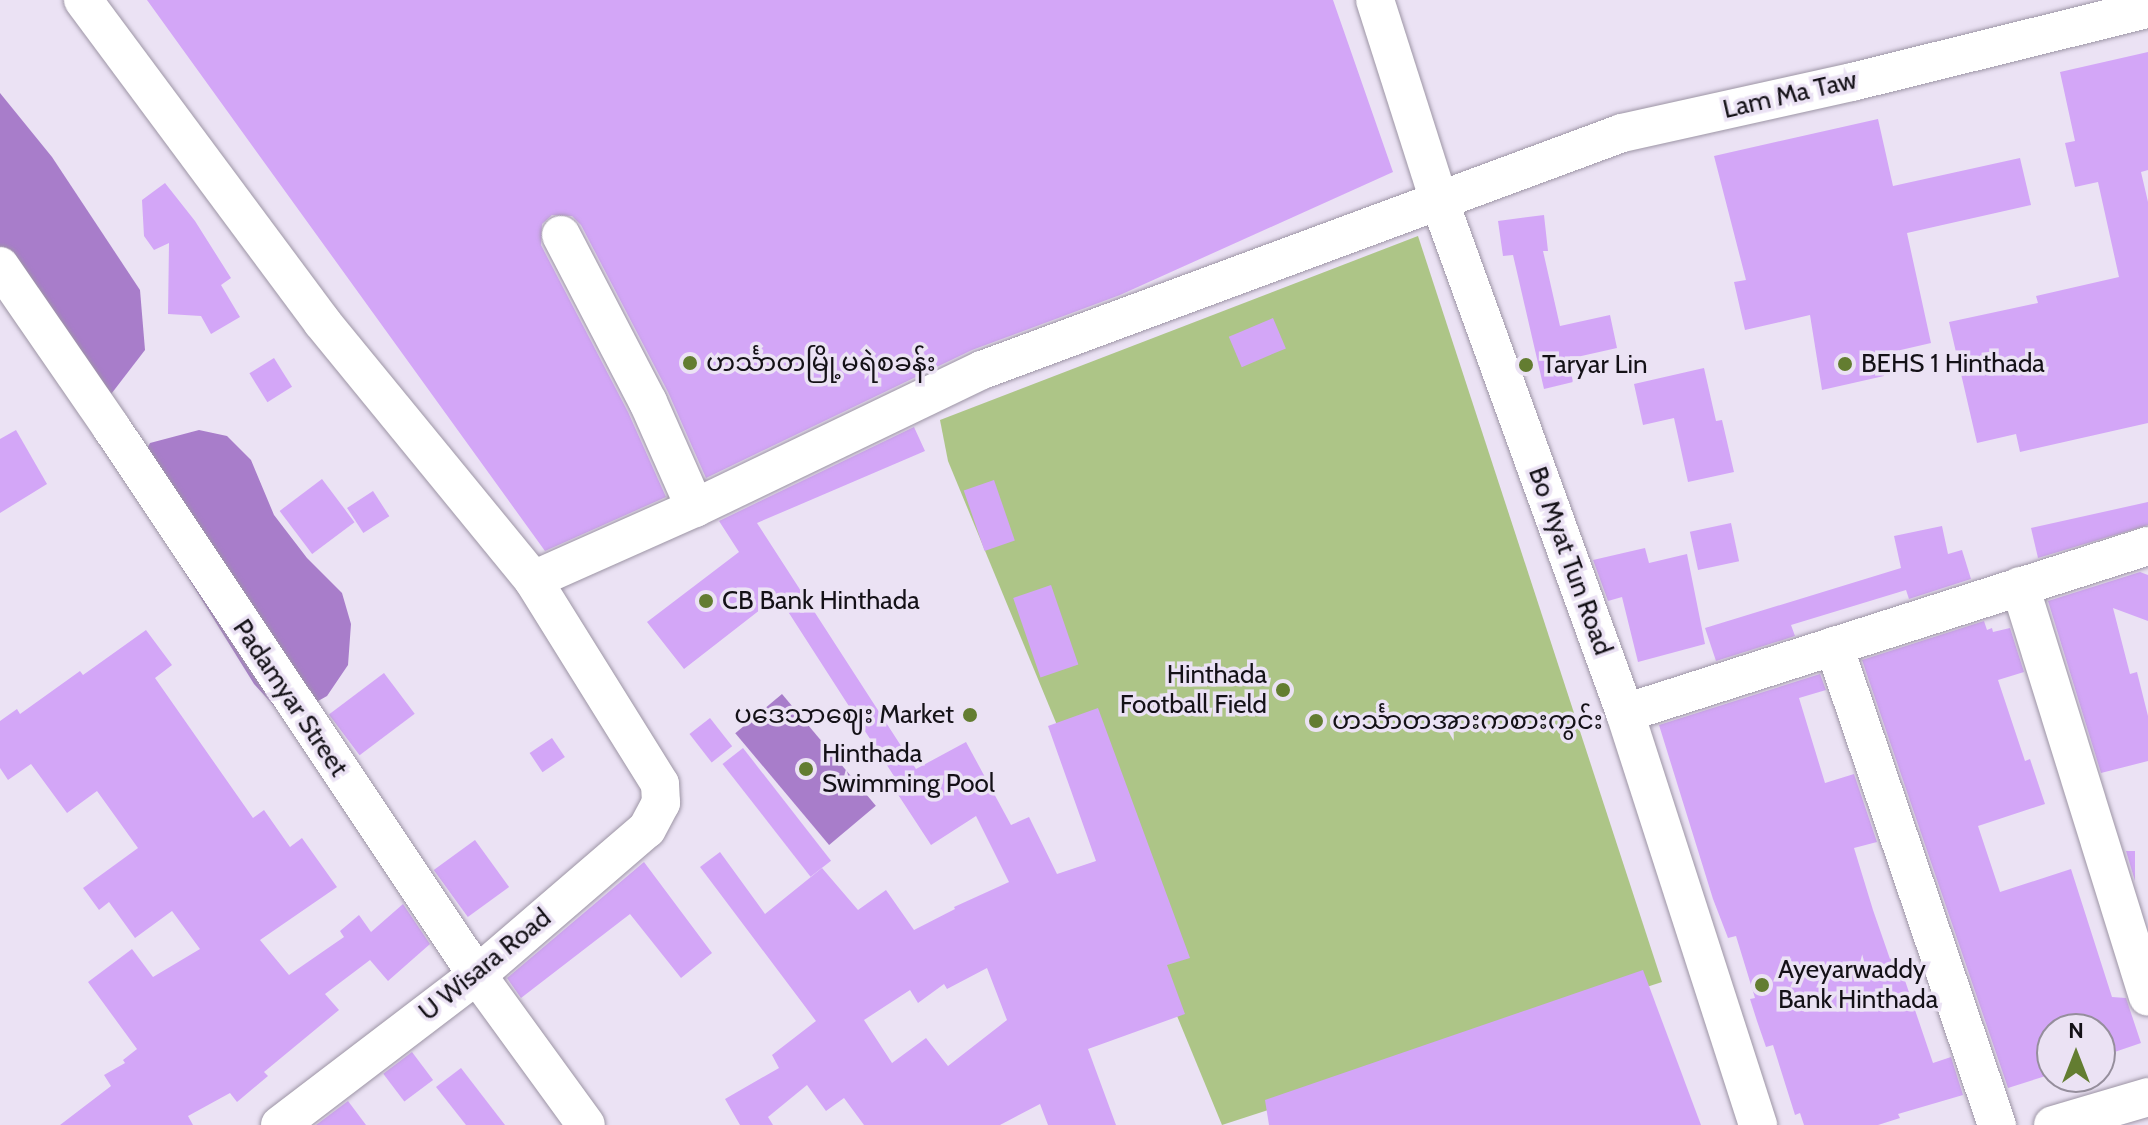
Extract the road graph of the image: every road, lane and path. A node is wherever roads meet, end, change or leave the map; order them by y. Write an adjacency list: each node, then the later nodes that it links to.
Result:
1 (83, 0): 9 (street)
2 (1375, 0): 4 (street, Bo Myat Tun Road)
3 (2148, 9): 4 (street, Lam Ma Taw)
4 (1439, 200): 7 (street, Lam Ma Taw); 12 (street, Bo Myat Tun Road)
5 (561, 235): 7 (street)
6 (0, 266): 13 (street, Padamyar Street)
7 (695, 508): 9 (street, Lam Ma Taw)
8 (2148, 546): 10 (street)
9 (533, 580): 13 (street, U Wisara Road)
10 (2020, 586): 11 (street); 14 (street)
11 (1834, 646): 12 (street); 19 (street)
12 (1625, 713): 18 (street, Bo Myat Tun Road)
13 (477, 975): 16 (street, U Wisara Road); 17 (street, Padamyar Street)
14 (2148, 996)
15 (2148, 1097): 20 (street)
16 (280, 1125)
17 (586, 1125)
18 (1758, 1125)
19 (1997, 1125)
20 (2053, 1125)

